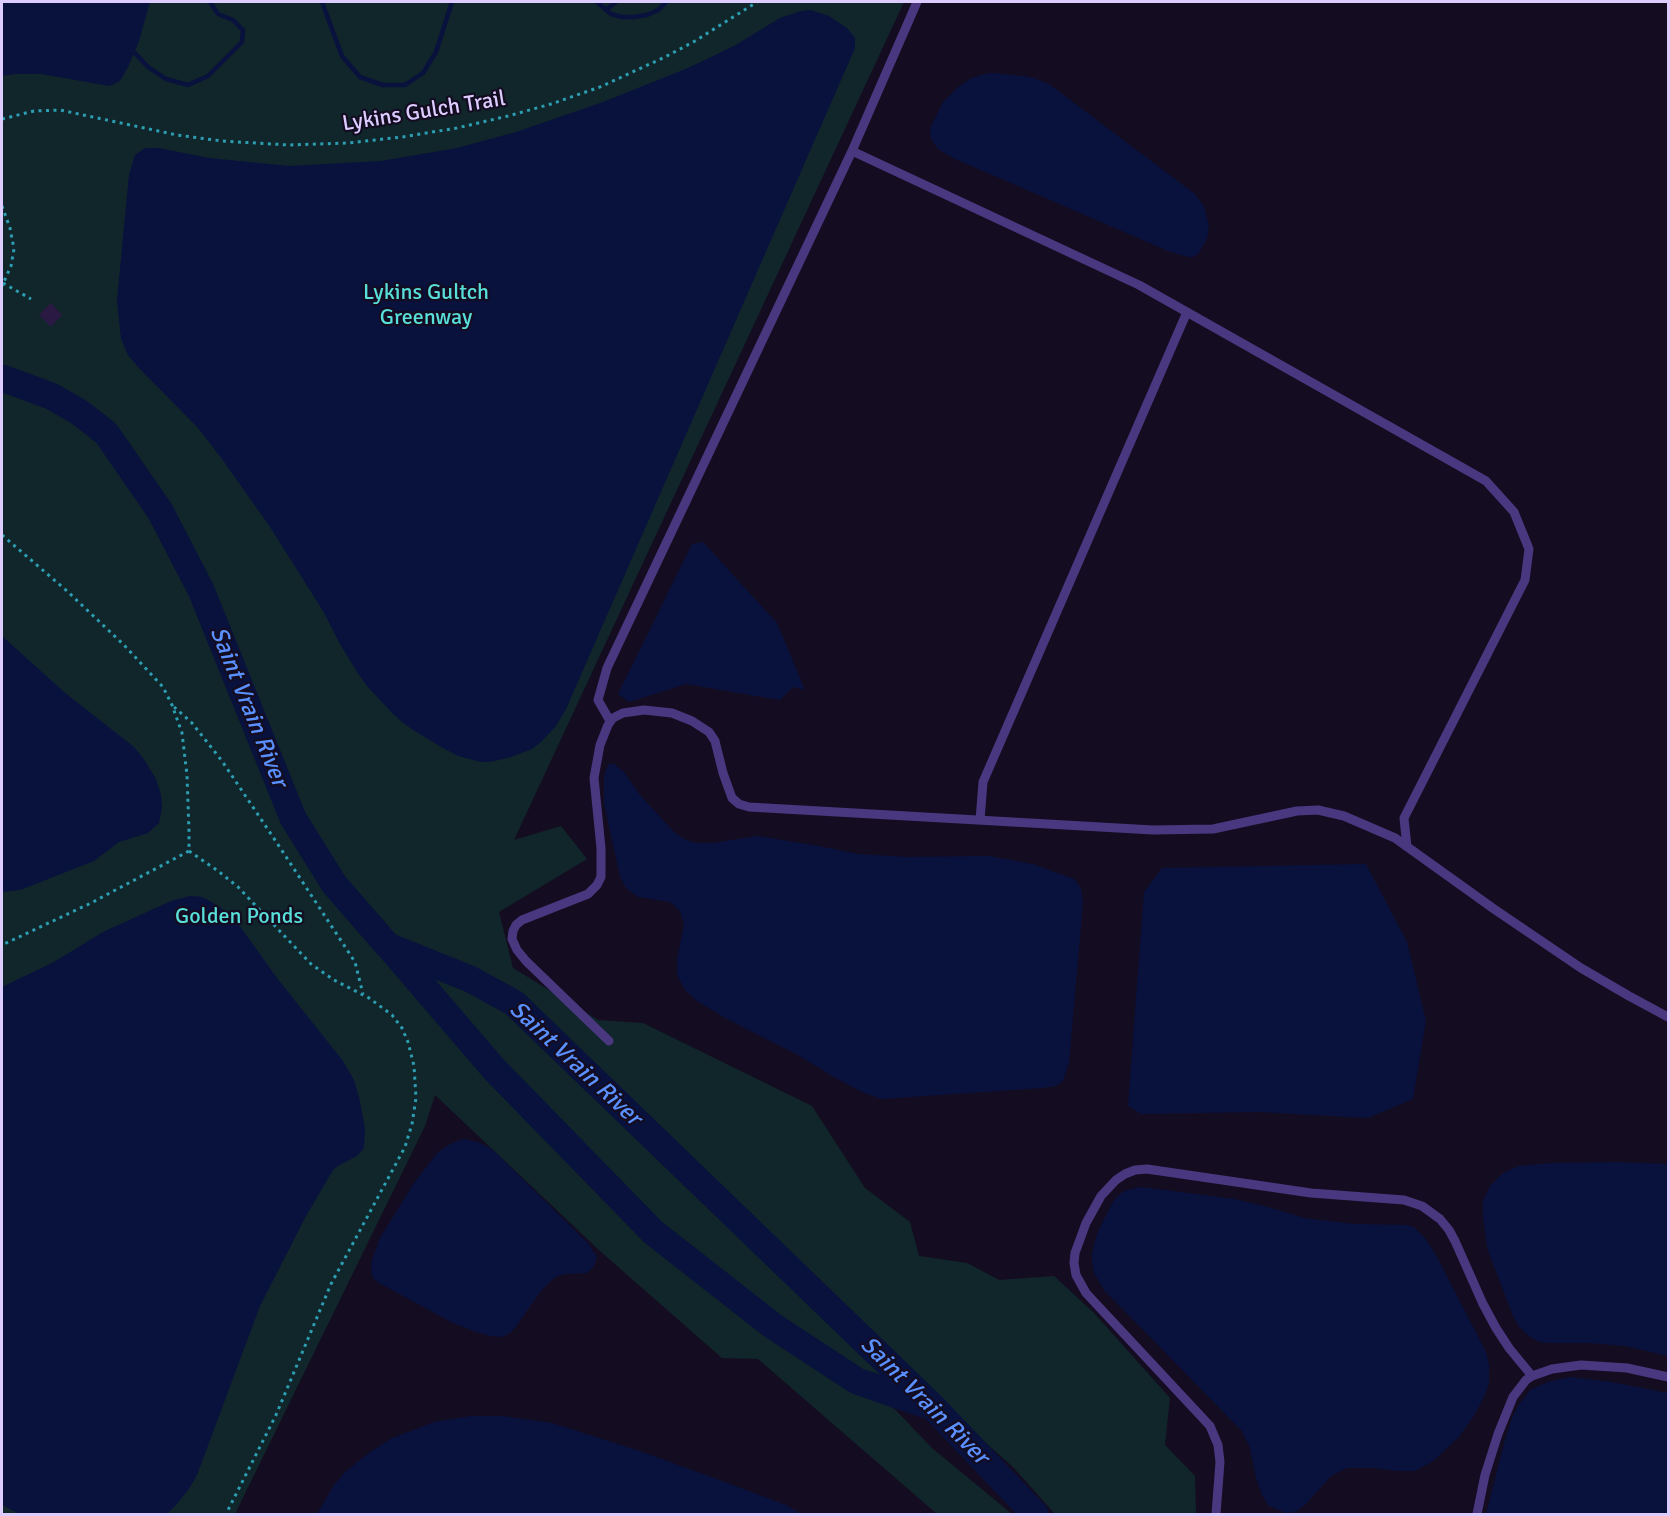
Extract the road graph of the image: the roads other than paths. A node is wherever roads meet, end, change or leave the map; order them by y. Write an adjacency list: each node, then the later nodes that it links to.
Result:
1 (917, 2): 2 (lane)
2 (852, 151): 3 (lane); 4 (lane)
3 (1187, 312): 5 (lane); 6 (lane)
4 (610, 722): 5 (lane); 8 (lane)
5 (980, 820): 6 (lane)
6 (1407, 847): 7 (lane)
7 (1668, 1017)
8 (609, 1041)
9 (1532, 1376): 10 (lane); 11 (lane); 12 (lane)
10 (1668, 1377)
11 (1216, 1515)
12 (1477, 1515)

